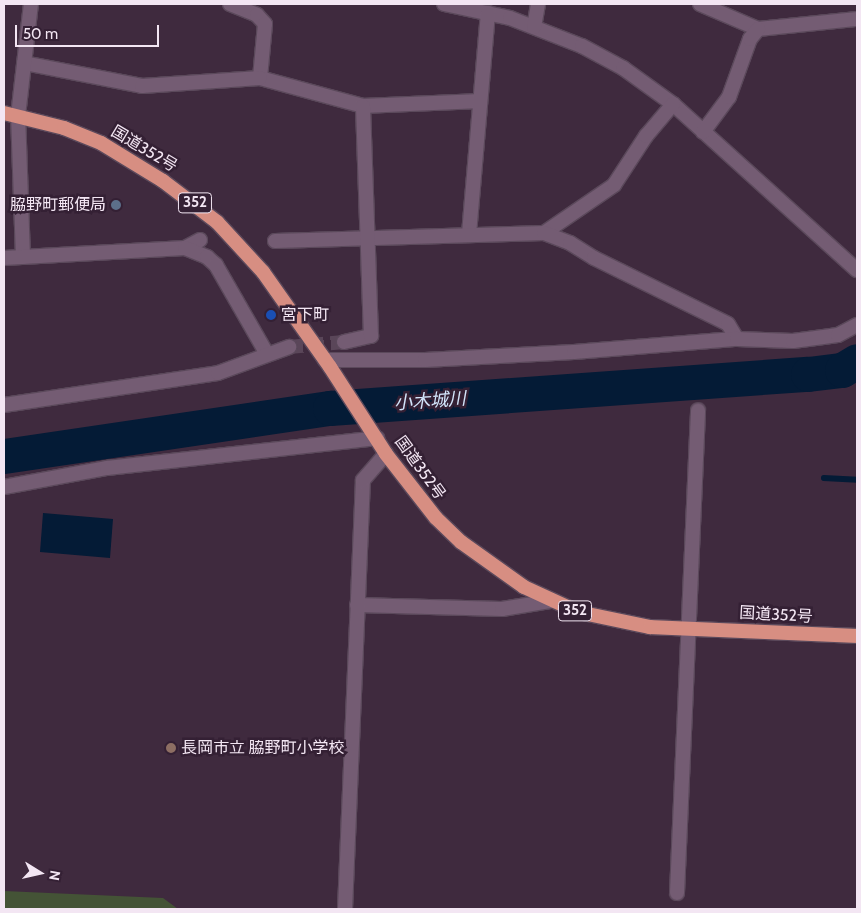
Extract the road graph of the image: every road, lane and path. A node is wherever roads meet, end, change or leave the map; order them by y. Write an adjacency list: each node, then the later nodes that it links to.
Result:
1 (31, 4): 10 (street)
2 (230, 4): 11 (street)
3 (444, 4): 6 (street)
4 (538, 4): 8 (street)
5 (700, 4): 9 (street)
6 (488, 13): 8 (street); 12 (street)
7 (857, 19): 9 (street)
8 (534, 27): 13 (street)
9 (758, 29): 17 (street)
10 (24, 63): 11 (street); 16 (street)
11 (260, 78): 14 (street)
12 (480, 101): 14 (street); 19 (street)
13 (673, 104): 17 (street); 18 (street)
14 (363, 106): 20 (street)
15 (4, 113): 16 (highway, 国道352号 / 352)
16 (18, 116): 24 (street); 32 (highway, 国道352号 / 352)
17 (703, 132): 26 (street)
18 (544, 233): 19 (street); 28 (street)
19 (469, 234): 20 (street)
20 (368, 238): 22 (street); 29 (street)
21 (200, 240): 23 (street)
22 (275, 241)
23 (185, 248): 24 (street); 31 (street)
24 (23, 257): 25 (street)
25 (4, 258)
26 (857, 270)
27 (857, 325): 28 (street)
28 (737, 339): 32 (street)
29 (344, 342)
30 (289, 347): 31 (street)
31 (267, 354): 33 (street)
32 (328, 363): 35 (highway, 国道352号 / 352)
33 (4, 405)
34 (698, 410): 40 (street)
35 (377, 438): 36 (highway, 国道352号 / 352); 37 (street)
36 (386, 454): 38 (highway, 国道352号 / 352); 39 (street)
37 (4, 487)
38 (551, 601): 39 (street); 40 (highway, 国道352号 / 352)
39 (357, 605): 43 (street)
40 (687, 628): 41 (highway, 国道352号 / 352); 42 (street)
41 (857, 636)
42 (677, 893)
43 (345, 909)

